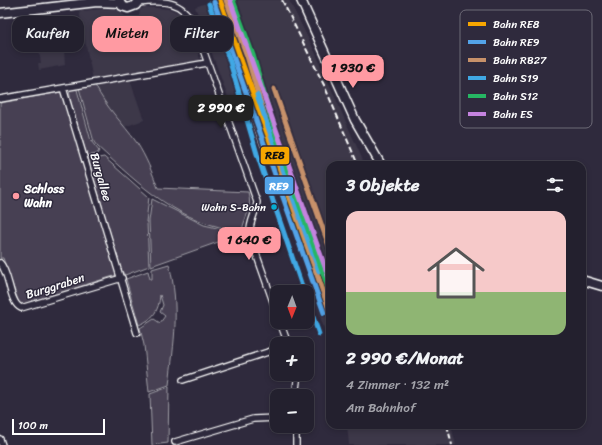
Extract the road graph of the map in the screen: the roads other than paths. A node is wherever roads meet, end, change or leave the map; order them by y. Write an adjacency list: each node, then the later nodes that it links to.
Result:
1 (301, 0): 10 (street)
2 (97, 1): 4 (street); 6 (street)
3 (157, 1): 5 (street); 7 (street)
4 (119, 2): 5 (street)
5 (138, 2)
6 (0, 13)
7 (207, 63): 8 (street); 15 (street)
8 (62, 88): 9 (street); 12 (street, Burgallee)
9 (0, 99)
10 (379, 161)
11 (0, 263): 12 (street, Burggraben)
12 (122, 278): 16 (street, Burgallee)
13 (586, 281): 14 (street)
14 (602, 286)
15 (270, 293)
16 (137, 333)
17 (270, 351): 18 (street)
18 (183, 380)
19 (270, 418): 22 (street)
20 (296, 433): 24 (street)
21 (0, 439): 23 (street)
22 (175, 442)
23 (2, 445)
24 (296, 445)

